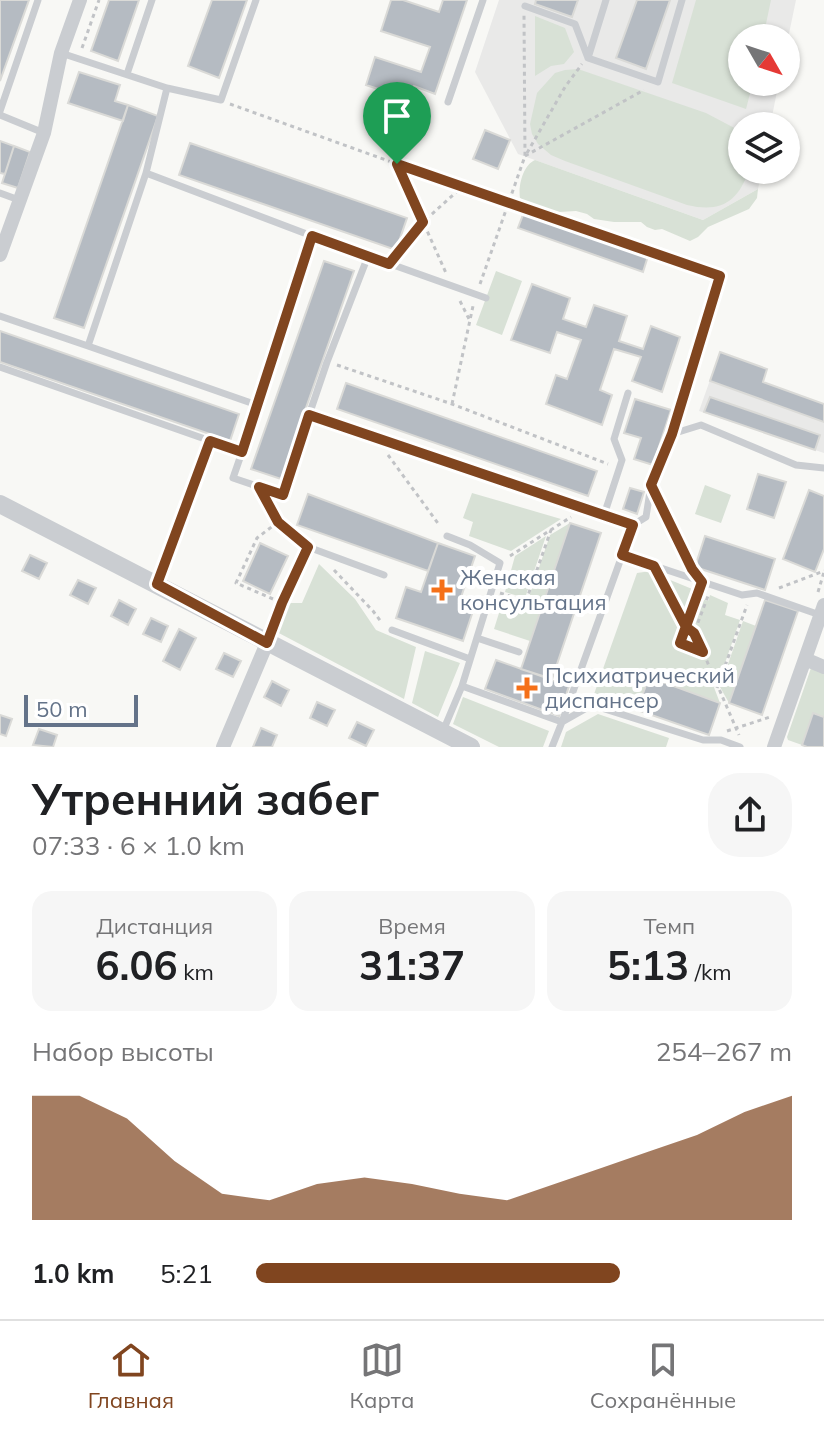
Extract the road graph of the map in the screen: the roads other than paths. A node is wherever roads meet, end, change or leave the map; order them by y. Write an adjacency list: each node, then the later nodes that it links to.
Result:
1 (38, 0): 14 (lane)
2 (80, 0): 9 (street)
3 (152, 0): 11 (lane)
4 (256, 0): 12 (lane)
5 (483, 0): 13 (lane)
6 (606, 0): 10 (lane)
7 (682, 0): 10 (lane)
8 (525, 6): 10 (lane)
9 (61, 53): 11 (lane); 15 (street)
10 (588, 58)
11 (127, 74): 12 (lane)
12 (167, 88): 16 (lane)
13 (448, 102)
14 (0, 113): 15 (lane)
15 (44, 133): 18 (street)
16 (146, 173): 19 (lane); 24 (lane)
17 (0, 193): 18 (lane)
18 (21, 200): 20 (street)
19 (312, 236): 21 (lane); 27 (lane)
20 (0, 255)
21 (368, 256): 22 (lane); 28 (lane)
22 (486, 298)
23 (0, 316): 24 (lane)
24 (88, 346): 27 (lane)
25 (0, 367): 29 (lane)
26 (628, 393): 33 (lane)
27 (257, 405): 30 (lane)
28 (309, 415): 30 (lane); 33 (lane)
29 (210, 441): 30 (lane); 38 (lane)
30 (242, 452)
31 (824, 468): 34 (lane)
32 (0, 504): 38 (street)
33 (604, 515): 34 (lane)
34 (633, 525): 36 (lane)
35 (447, 536): 41 (lane)
36 (622, 555): 39 (lane); 48 (lane)
37 (384, 575): 42 (lane)
38 (157, 584): 42 (street)
39 (822, 610): 45 (street)
40 (392, 630): 44 (lane)
41 (477, 638): 43 (lane); 44 (lane)
42 (267, 643): 49 (street); 51 (street)
43 (519, 652)
44 (470, 659): 47 (lane)
45 (805, 659): 46 (street); 54 (street)
46 (824, 667)
47 (462, 686): 48 (lane); 49 (lane)
48 (562, 722): 50 (lane); 53 (lane)
49 (442, 733): 52 (street)
50 (740, 742)
51 (223, 747)
52 (471, 747)
53 (552, 747)
54 (774, 747)

